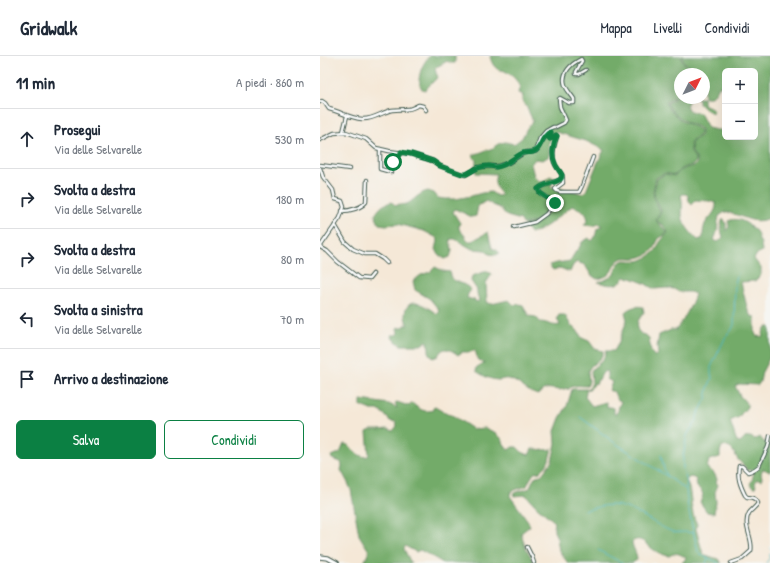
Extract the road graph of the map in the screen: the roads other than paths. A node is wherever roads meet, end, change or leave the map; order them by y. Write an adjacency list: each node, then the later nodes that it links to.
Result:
1 (586, 70): 8 (street)
2 (320, 102): 4 (street)
3 (426, 110): 4 (street)
4 (347, 116): 5 (street)
5 (345, 132): 6 (street); 7 (street)
6 (320, 140)
7 (380, 149): 9 (street); 9 (street)
8 (535, 151): 9 (street); 13 (street)
9 (401, 152)
10 (593, 156): 13 (street)
11 (320, 166): 12 (street); 15 (street)
12 (350, 169)
13 (562, 175): 17 (street)
14 (367, 180): 15 (street)
15 (342, 211): 16 (street)
16 (335, 225): 18 (street); 19 (street)
17 (514, 226)
18 (320, 247): 20 (street)
19 (387, 263)
20 (373, 274)
21 (770, 436): 26 (street)
22 (527, 547): 25 (street)
23 (320, 557): 24 (main road)
24 (337, 563)
25 (534, 563)
26 (731, 563)

